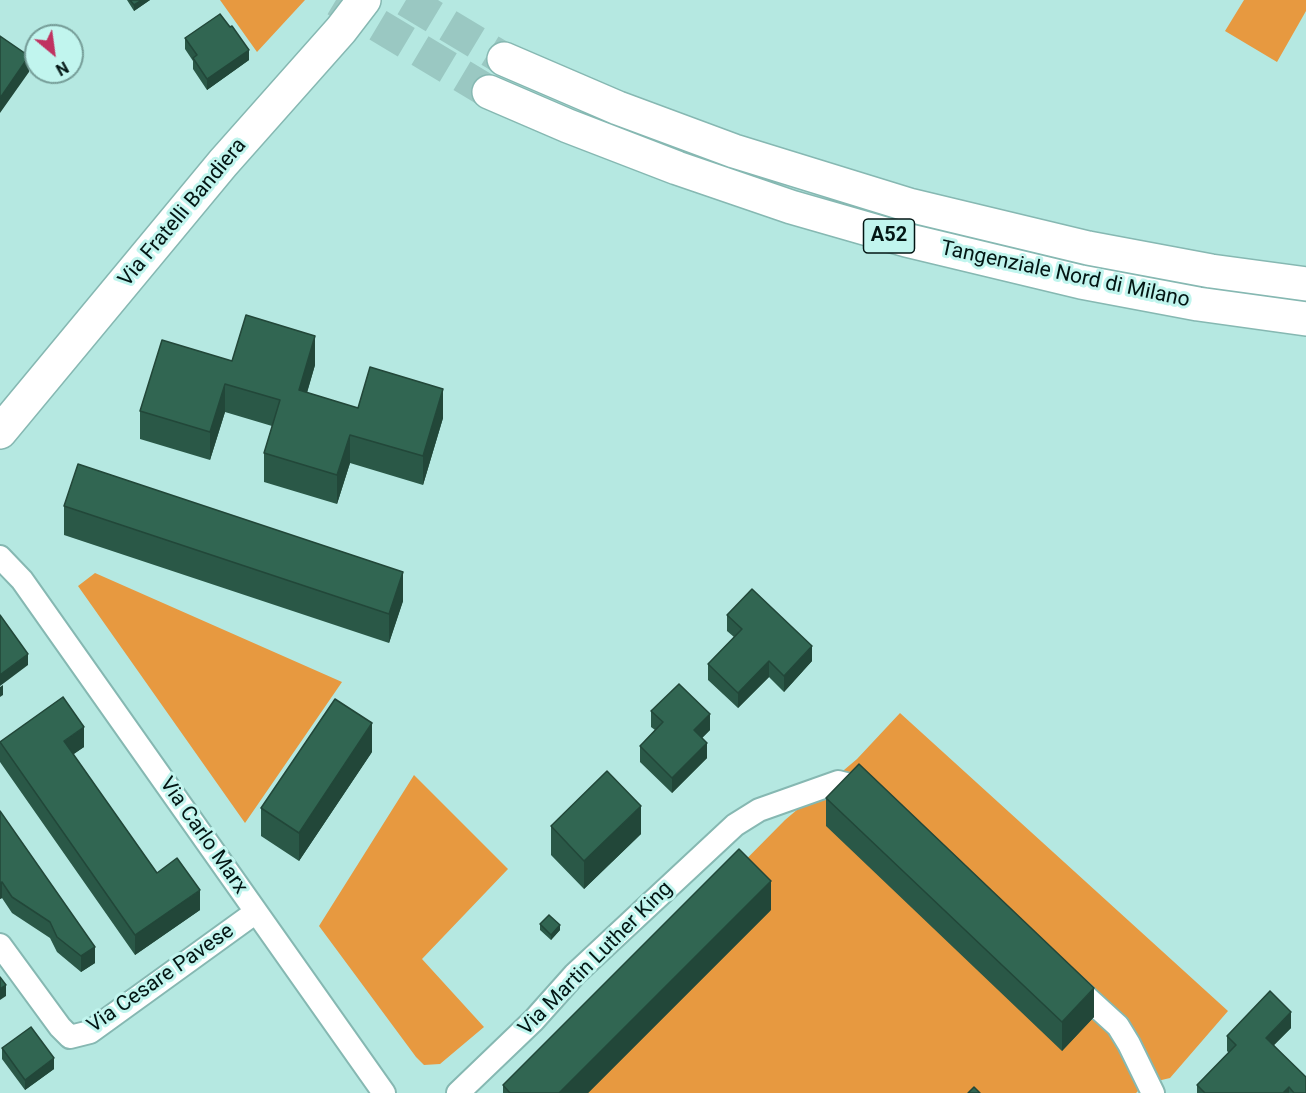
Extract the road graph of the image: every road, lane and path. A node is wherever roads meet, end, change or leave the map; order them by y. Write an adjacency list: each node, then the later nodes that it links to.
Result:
1 (353, 5): 6 (main road, Via Fratelli Bandiera)
2 (504, 59): 4 (main road, Tangenziale Nord di Milano / A52)
3 (489, 92): 5 (main road, Tangenziale Nord di Milano / A52)
4 (1306, 284)
5 (1306, 319)
6 (5, 422)
7 (0, 538): 9 (street, Via Carlo Marx)
8 (0, 557): 9 (street, Via Carlo Marx)
9 (22, 579): 11 (street, Via Carlo Marx)
10 (884, 811): 15 (street, Via Martin Luther King)
11 (256, 912): 12 (street, Via Cesare Pavese); 14 (street, Via Carlo Marx)
12 (0, 945)
13 (1058, 971): 16 (street)
14 (384, 1093)
15 (458, 1093)
16 (1153, 1093)

